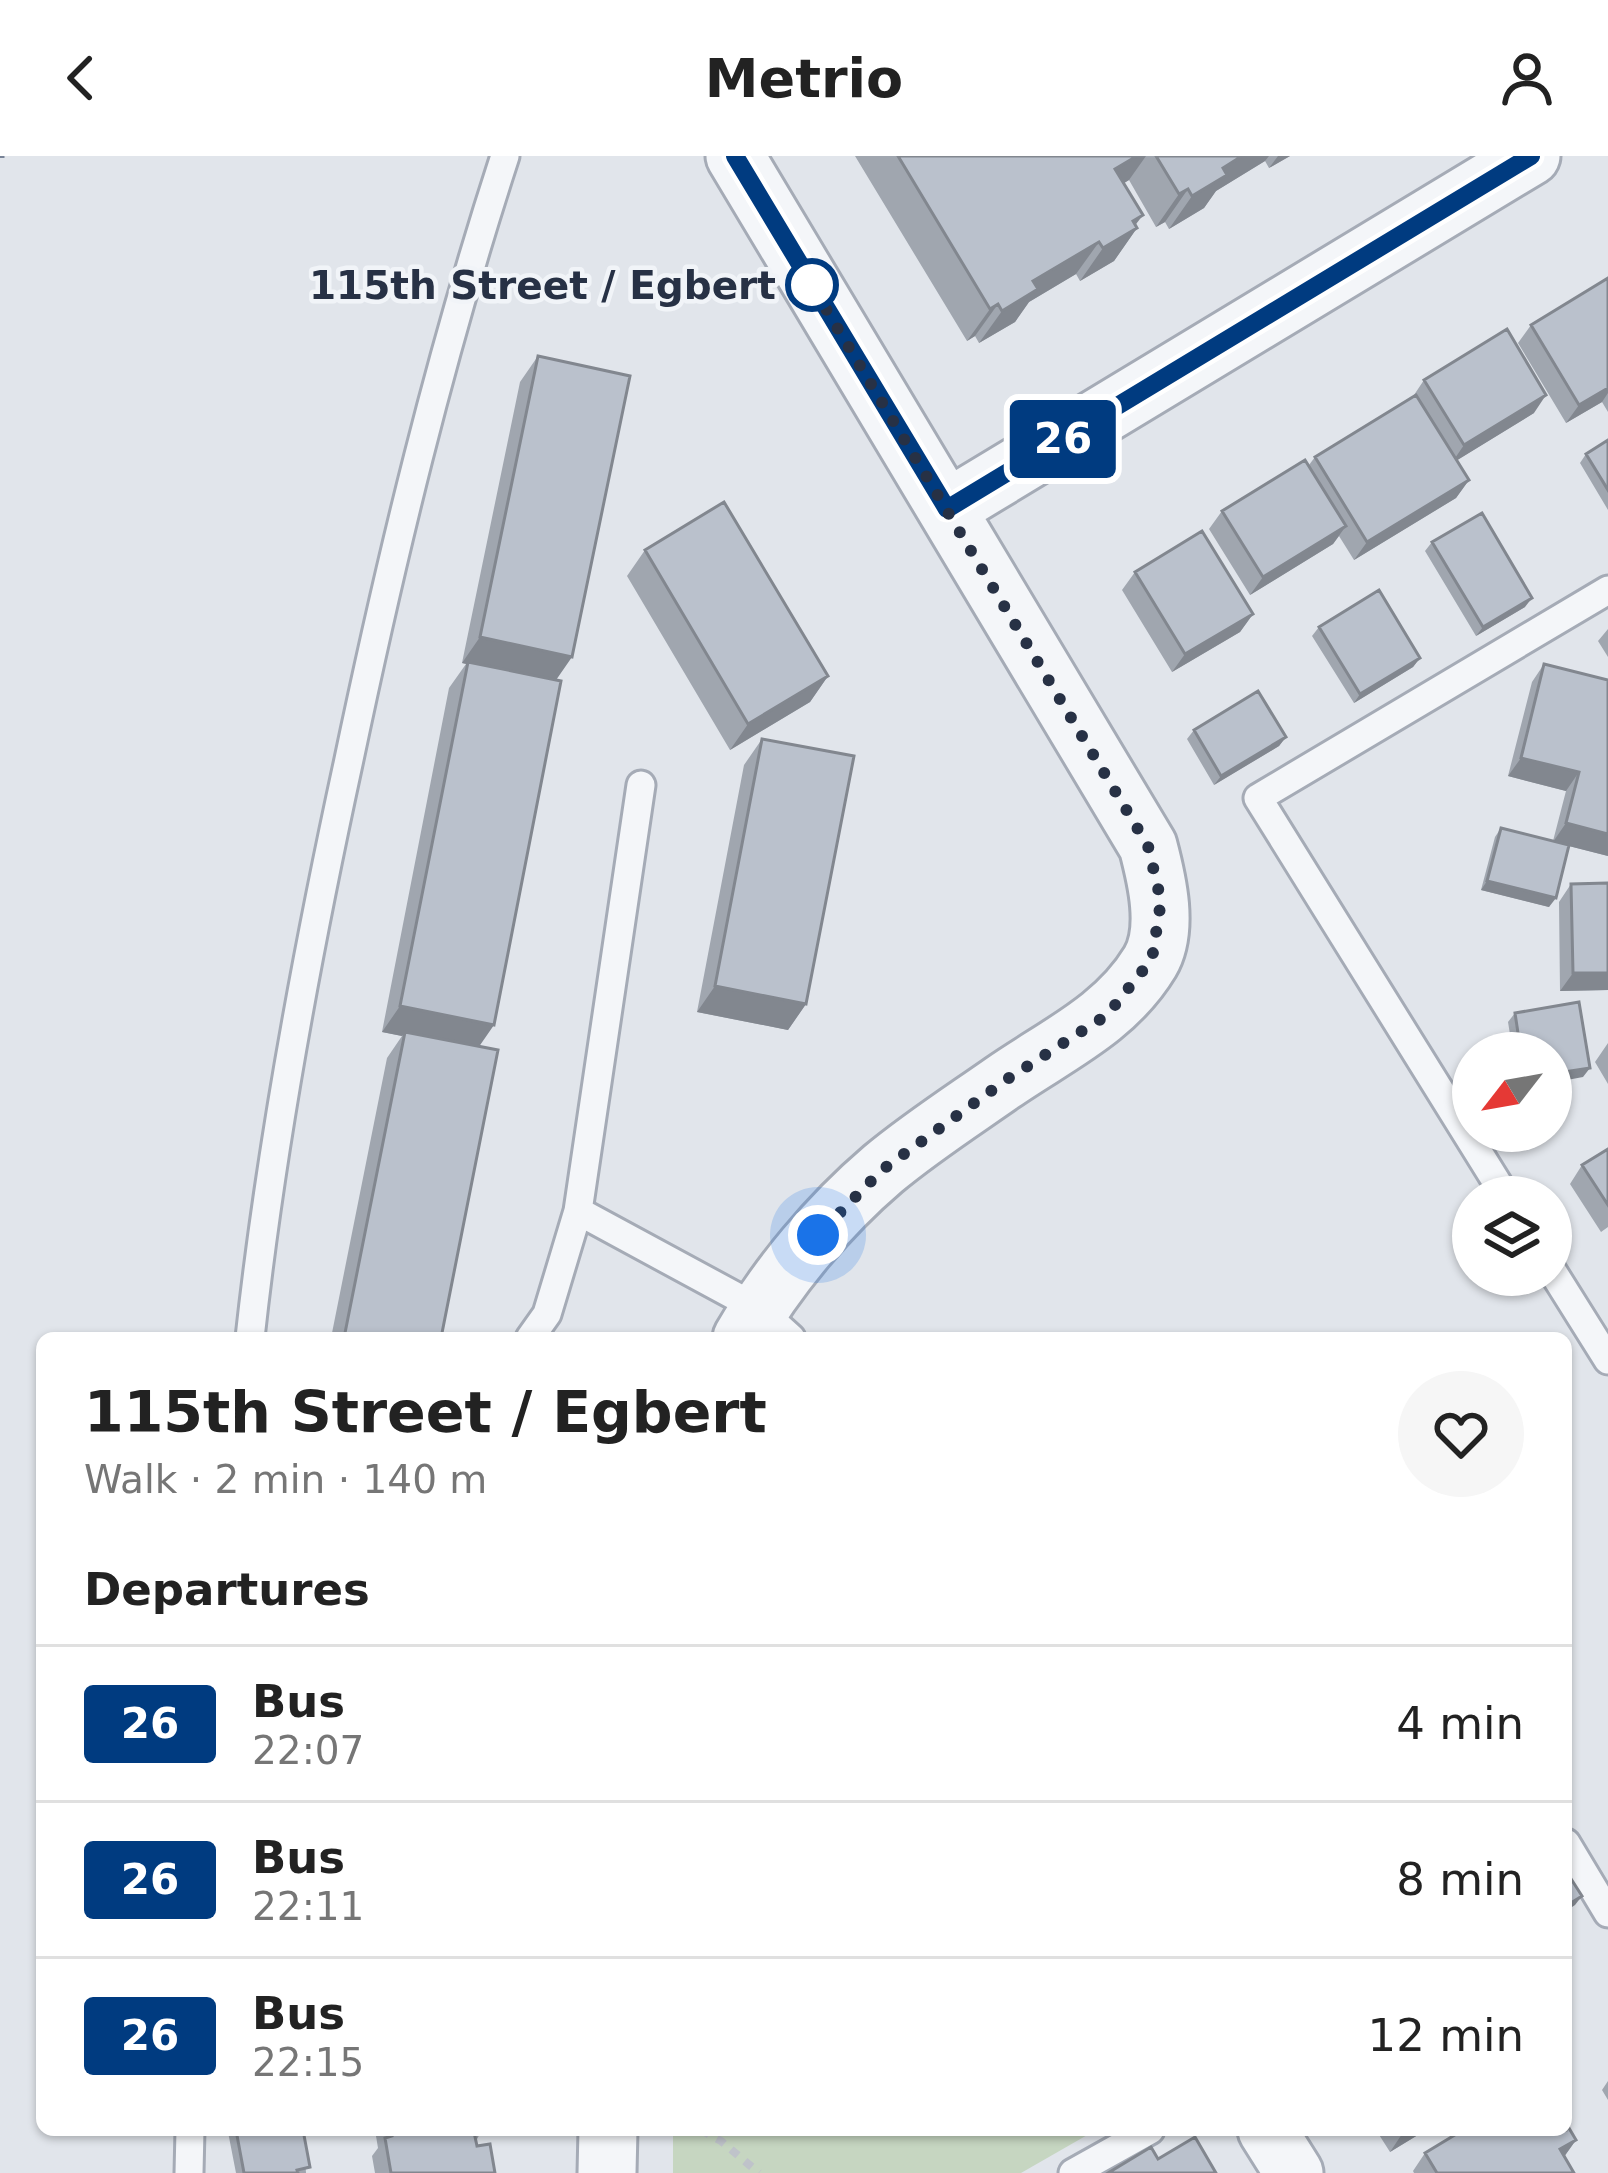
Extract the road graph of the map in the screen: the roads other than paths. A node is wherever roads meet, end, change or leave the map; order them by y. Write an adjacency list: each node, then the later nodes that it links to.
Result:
1 (506, 156): 11 (lane)
2 (735, 156): 4 (street)
3 (1531, 156): 4 (street)
4 (947, 509): 10 (street)
5 (1608, 590): 7 (lane)
6 (641, 785): 8 (lane)
7 (1494, 1176)
8 (578, 1211): 10 (lane); 12 (lane)
9 (1568, 1296): 13 (lane)
10 (764, 1328)
11 (251, 1332)
12 (534, 1332)
13 (1608, 1360)
14 (1572, 1853): 15 (lane)
15 (1608, 1913)
16 (190, 2136): 20 (lane)
17 (608, 2136): 21 (street)
18 (1139, 2136): 22 (lane)
19 (1272, 2136): 23 (street)
20 (188, 2173)
21 (607, 2173)
22 (1073, 2173)
23 (1294, 2173)

